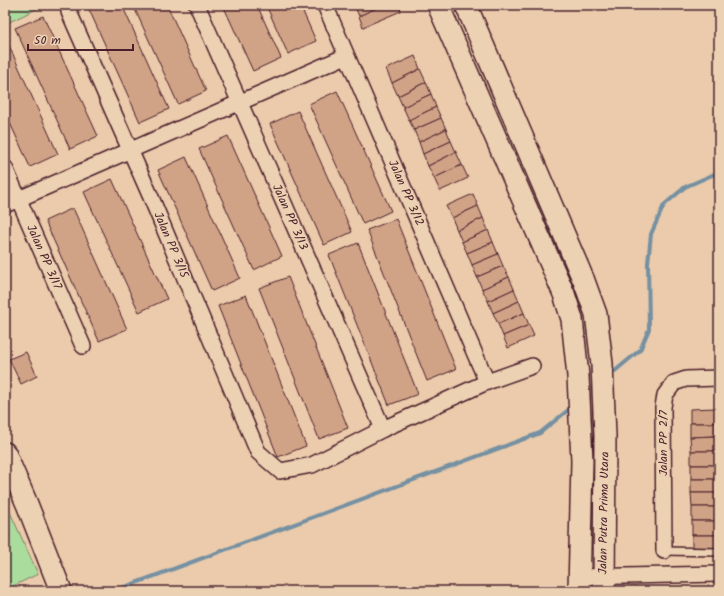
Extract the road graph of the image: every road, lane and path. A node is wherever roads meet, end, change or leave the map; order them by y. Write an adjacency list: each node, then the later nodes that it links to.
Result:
1 (197, 5): 7 (street, Jalan PP 3/13)
2 (325, 5): 6 (street, Jalan PP 3/12)
3 (438, 5): 20 (main road, Jalan Putra Prima Utara)
4 (466, 5): 21 (main road, Jalan Putra Prima Utara)
5 (69, 9): 8 (street, Jalan PP 3/15)
6 (346, 56): 7 (street); 14 (street, Jalan PP 3/12)
7 (239, 102): 8 (street); 15 (street, Jalan PP 3/13)
8 (130, 150): 10 (street); 15 (street, Jalan PP 3/15)
9 (5, 168): 10 (street, Jalan PP 3/17)
10 (12, 202): 11 (street, Jalan PP 3/17)
11 (83, 346)
12 (532, 366): 14 (street)
13 (719, 378): 17 (street, Jalan PP 2/7)
14 (487, 382): 15 (street)
15 (383, 429)
16 (5, 453): 22 (main road)
17 (664, 551): 18 (lane)
18 (719, 552)
19 (719, 574): 21 (street)
20 (579, 584): 21 (street)
21 (604, 584)
22 (61, 591)

